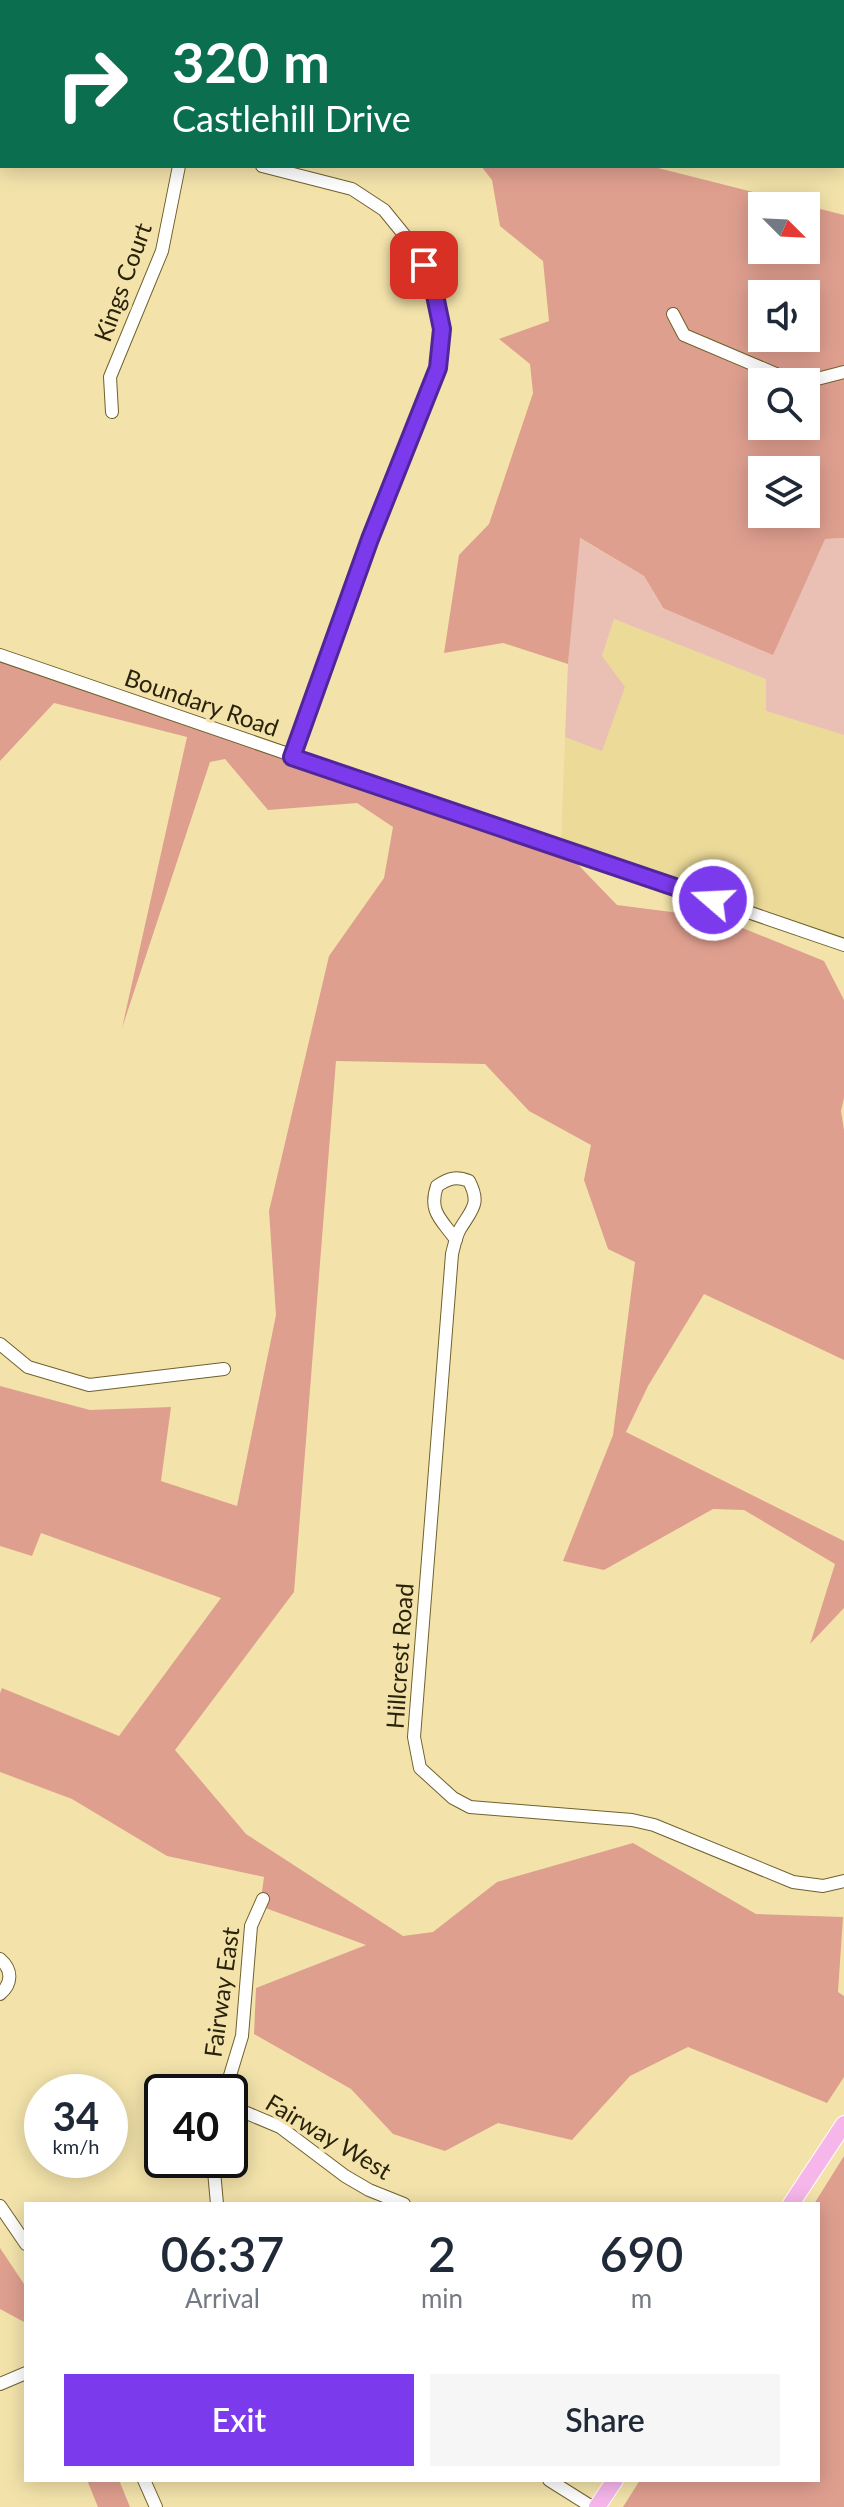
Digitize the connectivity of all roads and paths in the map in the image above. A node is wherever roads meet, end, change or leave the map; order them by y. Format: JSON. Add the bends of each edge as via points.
{"nodes":[{"id":1,"x":179,"y":168,"type":"edge"},
{"id":2,"x":270,"y":168,"type":"edge"},
{"id":3,"x":673,"y":314,"type":"dead end"},
{"id":4,"x":844,"y":372,"type":"edge"},
{"id":5,"x":112,"y":412,"type":"dead end"},
{"id":6,"x":0,"y":655,"type":"edge"},
{"id":7,"x":292,"y":757,"type":"junction"},
{"id":8,"x":844,"y":945,"type":"edge"},
{"id":9,"x":456,"y":1240,"type":"junction"},
{"id":10,"x":0,"y":1344,"type":"edge"},
{"id":11,"x":224,"y":1369,"type":"dead end"},
{"id":12,"x":844,"y":1881,"type":"edge"},
{"id":13,"x":263,"y":1899,"type":"dead end"},
{"id":14,"x":0,"y":1959,"type":"edge"},
{"id":15,"x":0,"y":1994,"type":"edge"},
{"id":16,"x":230,"y":2074,"type":"edge"},
{"id":17,"x":248,"y":2114,"type":"edge"},
{"id":18,"x":844,"y":2124,"type":"edge"},
{"id":19,"x":215,"y":2178,"type":"edge"},
{"id":20,"x":217,"y":2202,"type":"edge"},
{"id":21,"x":399,"y":2202,"type":"edge"},
{"id":22,"x":792,"y":2202,"type":"edge"},
{"id":23,"x":0,"y":2206,"type":"edge"},
{"id":24,"x":24,"y":2241,"type":"edge"},
{"id":25,"x":24,"y":2374,"type":"edge"},
{"id":26,"x":0,"y":2384,"type":"edge"},
{"id":27,"x":145,"y":2482,"type":"edge"},
{"id":28,"x":552,"y":2482,"type":"edge"},
{"id":29,"x":614,"y":2482,"type":"edge"},
{"id":30,"x":156,"y":2507,"type":"edge"},
{"id":31,"x":595,"y":2507,"type":"edge"}],
"edges":[{"from":1,"to":5,"type":"street","name":"Kings Court","via":[[162,251],[110,377]]},
{"from":2,"to":7,"type":"street","via":[[352,189],[384,210],[415,248],[432,281],[442,329],[438,368]]},
{"from":3,"to":4,"type":"street","via":[[684,335],[783,377],[817,379]]},
{"from":6,"to":7,"type":"street","name":"Boundary Road"},
{"from":7,"to":8,"type":"street","name":"Boundary Road"},
{"from":9,"to":9,"type":"street","name":"Hillcrest Road","via":[[438,1218],[433,1198],[437,1186],[460,1177],[469,1181],[476,1203]]},
{"from":9,"to":12,"type":"street","name":"Hillcrest Road","via":[[414,1737],[420,1768],[470,1807],[632,1820],[793,1882],[823,1886]]},
{"from":10,"to":11,"type":"street","via":[[28,1367],[89,1385]]},
{"from":13,"to":16,"type":"street","name":"Fairway East","via":[[251,1926],[242,2036]]},
{"from":14,"to":15,"type":"street","via":[[10,1981]]},
{"from":17,"to":21,"type":"street","name":"Fairway West","via":[[280,2127],[345,2176]]},
{"from":18,"to":22,"type":"main road"},
{"from":19,"to":20,"type":"street"},
{"from":23,"to":24,"type":"street"},
{"from":25,"to":26,"type":"street"},
{"from":27,"to":30,"type":"street"},
{"from":28,"to":31,"type":"street"},
{"from":29,"to":31,"type":"main road"}]}
